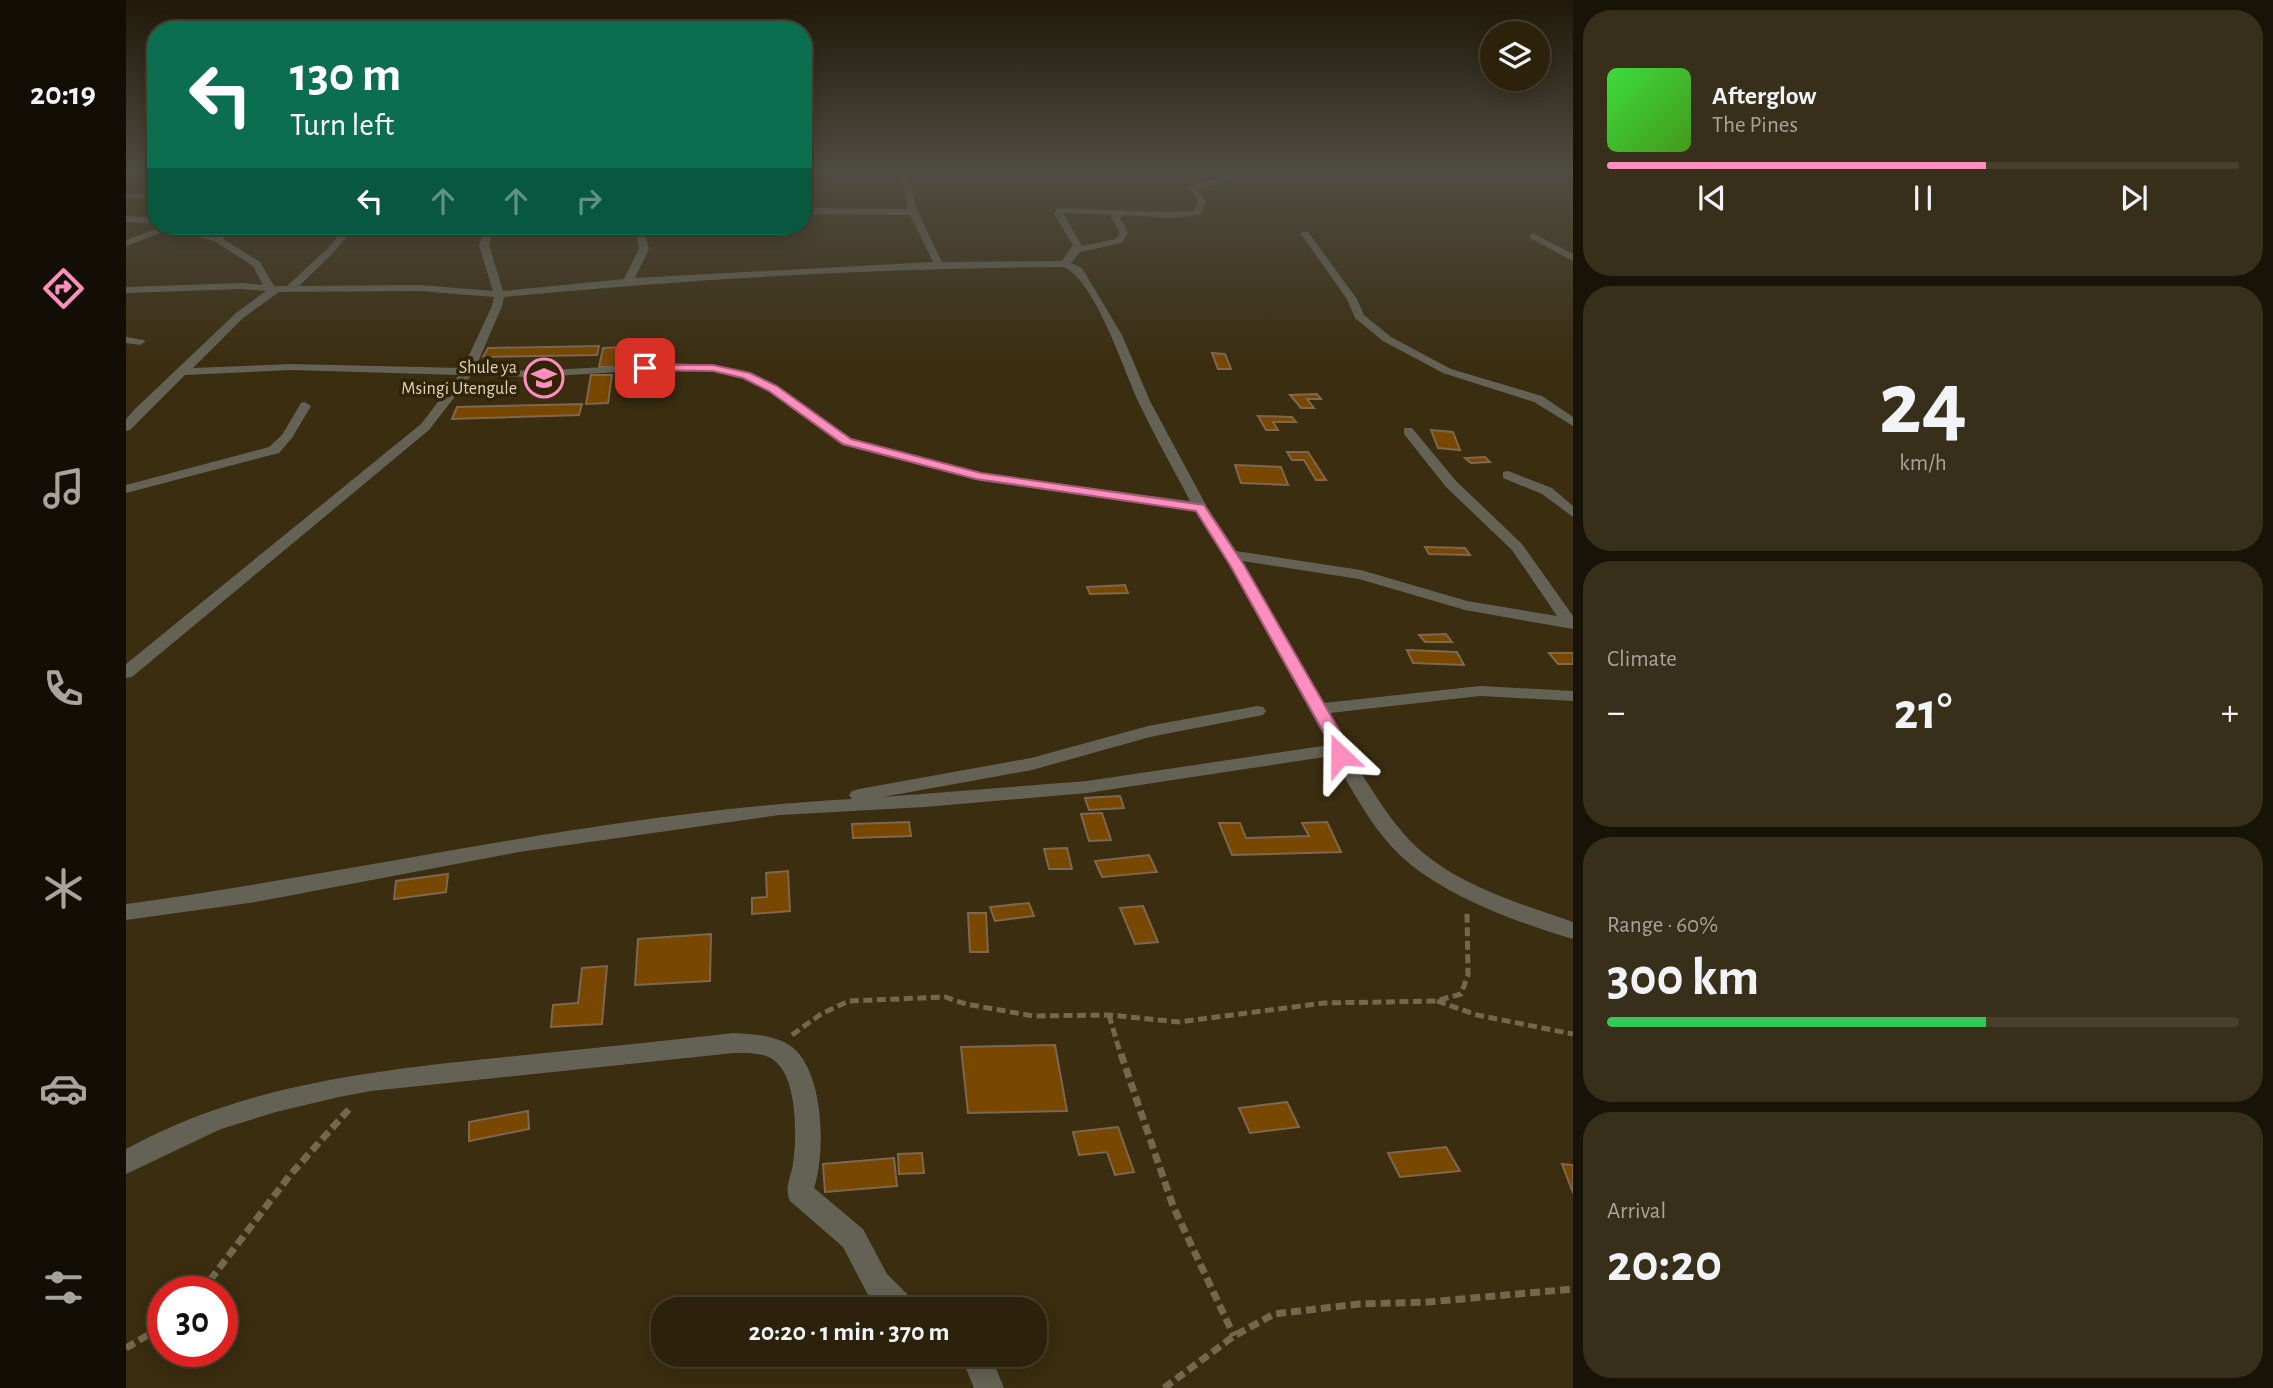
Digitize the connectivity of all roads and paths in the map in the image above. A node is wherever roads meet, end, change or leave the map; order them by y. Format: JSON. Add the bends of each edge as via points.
{"nodes":[{"id":1,"x":145,"y":236,"type":"edge"},
{"id":2,"x":206,"y":236,"type":"edge"},
{"id":3,"x":221,"y":236,"type":"edge"},
{"id":4,"x":343,"y":236,"type":"edge"},
{"id":5,"x":487,"y":236,"type":"edge"},
{"id":6,"x":643,"y":236,"type":"edge"},
{"id":7,"x":924,"y":236,"type":"edge"},
{"id":8,"x":1072,"y":236,"type":"edge"},
{"id":9,"x":1122,"y":236,"type":"edge"},
{"id":10,"x":1306,"y":236,"type":"edge"},
{"id":11,"x":1533,"y":236,"type":"dead end"},
{"id":12,"x":217,"y":239,"type":"junction"},
{"id":13,"x":126,"y":243,"type":"edge"},
{"id":14,"x":1077,"y":250,"type":"junction"},
{"id":15,"x":1573,"y":258,"type":"edge"},
{"id":16,"x":1065,"y":264,"type":"junction"},
{"id":17,"x":940,"y":265,"type":"junction"},
{"id":18,"x":628,"y":281,"type":"junction"},
{"id":19,"x":279,"y":288,"type":"junction"},
{"id":20,"x":126,"y":290,"type":"edge"},
{"id":21,"x":499,"y":294,"type":"junction"},
{"id":22,"x":126,"y":340,"type":"edge"},
{"id":23,"x":139,"y":342,"type":"dead end"},
{"id":24,"x":182,"y":372,"type":"junction"},
{"id":25,"x":467,"y":373,"type":"junction"},
{"id":26,"x":146,"y":402,"type":"junction"},
{"id":27,"x":126,"y":403,"type":"edge"},
{"id":28,"x":305,"y":406,"type":"dead end"},
{"id":29,"x":1573,"y":422,"type":"edge"},
{"id":30,"x":126,"y":427,"type":"edge"},
{"id":31,"x":1408,"y":431,"type":"dead end"},
{"id":32,"x":1508,"y":475,"type":"dead end"},
{"id":33,"x":126,"y":489,"type":"edge"},
{"id":34,"x":1200,"y":507,"type":"junction"},
{"id":35,"x":1573,"y":513,"type":"edge"},
{"id":36,"x":1230,"y":555,"type":"junction"},
{"id":37,"x":1571,"y":624,"type":"edge"},
{"id":38,"x":126,"y":673,"type":"edge"},
{"id":39,"x":1573,"y":696,"type":"edge"},
{"id":40,"x":1318,"y":709,"type":"junction"},
{"id":41,"x":1257,"y":711,"type":"dead end"},
{"id":42,"x":1341,"y":749,"type":"junction"},
{"id":43,"x":781,"y":809,"type":"junction"},
{"id":44,"x":1464,"y":885,"type":"junction"},
{"id":45,"x":126,"y":912,"type":"edge"},
{"id":46,"x":1573,"y":931,"type":"edge"},
{"id":47,"x":1436,"y":1001,"type":"junction"},
{"id":48,"x":1109,"y":1015,"type":"junction"},
{"id":49,"x":1573,"y":1034,"type":"edge"},
{"id":50,"x":775,"y":1048,"type":"junction"},
{"id":51,"x":371,"y":1081,"type":"junction"},
{"id":52,"x":126,"y":1162,"type":"edge"},
{"id":53,"x":213,"y":1276,"type":"edge"},
{"id":54,"x":1573,"y":1289,"type":"edge"},
{"id":55,"x":887,"y":1297,"type":"edge"},
{"id":56,"x":147,"y":1336,"type":"edge"},
{"id":57,"x":1234,"y":1336,"type":"junction"},
{"id":58,"x":126,"y":1348,"type":"edge"},
{"id":59,"x":980,"y":1367,"type":"edge"},
{"id":60,"x":989,"y":1388,"type":"edge"},
{"id":61,"x":1164,"y":1388,"type":"edge"}],
"edges":[{"from":1,"to":13,"type":"street"},
{"from":2,"to":12,"type":"street"},
{"from":3,"to":12,"type":"street"},
{"from":4,"to":19,"type":"street","via":[[331,250]]},
{"from":5,"to":21,"type":"street","via":[[484,245]]},
{"from":6,"to":18,"type":"street","via":[[645,252]]},
{"from":7,"to":17,"type":"street"},
{"from":8,"to":14,"type":"street"},
{"from":9,"to":14,"type":"street","via":[[1119,241]]},
{"from":10,"to":29,"type":"street","via":[[1359,316],[1387,339],[1447,371],[1538,399]]},
{"from":11,"to":15,"type":"street"},
{"from":12,"to":19,"type":"street","via":[[257,264]]},
{"from":14,"to":16,"type":"street"},
{"from":16,"to":17,"type":"street"},
{"from":16,"to":34,"type":"street","via":[[1079,270],[1117,335],[1144,401]]},
{"from":17,"to":18,"type":"street"},
{"from":18,"to":21,"type":"street"},
{"from":19,"to":20,"type":"street"},
{"from":19,"to":21,"type":"street","via":[[436,288]]},
{"from":19,"to":24,"type":"street","via":[[236,319]]},
{"from":21,"to":25,"type":"street"},
{"from":22,"to":23,"type":"street"},
{"from":24,"to":25,"type":"street","via":[[291,367]]},
{"from":24,"to":26,"type":"street"},
{"from":25,"to":34,"type":"street","via":[[713,368],[746,375],[773,389],[847,442],[981,477]]},
{"from":25,"to":38,"type":"street","via":[[425,427]]},
{"from":26,"to":27,"type":"street"},
{"from":26,"to":30,"type":"street"},
{"from":28,"to":33,"type":"street","via":[[274,450]]},
{"from":31,"to":37,"type":"street","via":[[1451,484],[1517,547]]},
{"from":32,"to":35,"type":"street","via":[[1547,491]]},
{"from":34,"to":36,"type":"street"},
{"from":36,"to":37,"type":"street","via":[[1361,575],[1465,605]]},
{"from":36,"to":40,"type":"street"},
{"from":39,"to":40,"type":"street","via":[[1480,691]]},
{"from":40,"to":42,"type":"street"},
{"from":41,"to":43,"type":"street","via":[[1148,732],[1032,764]]},
{"from":42,"to":43,"type":"street","via":[[1087,787]]},
{"from":42,"to":44,"type":"street","via":[[1340,755],[1398,842],[1432,870]]},
{"from":43,"to":45,"type":"street","via":[[519,845],[256,894]]},
{"from":44,"to":46,"type":"street"},
{"from":44,"to":47,"type":"path","via":[[1468,975],[1461,994]]},
{"from":47,"to":48,"type":"path","via":[[1324,1003],[1179,1022]]},
{"from":47,"to":49,"type":"path","via":[[1477,1015]]},
{"from":48,"to":50,"type":"path","via":[[1033,1016],[945,997],[849,1001],[821,1014]]},
{"from":48,"to":57,"type":"path","via":[[1173,1206]]},
{"from":50,"to":51,"type":"street","via":[[734,1044]]},
{"from":50,"to":55,"type":"street","via":[[796,1069],[809,1117],[805,1181],[799,1192],[854,1239]]},
{"from":51,"to":52,"type":"street","via":[[313,1092],[192,1128]]},
{"from":51,"to":53,"type":"path","via":[[290,1175]]},
{"from":54,"to":57,"type":"path","via":[[1304,1309],[1274,1314]]},
{"from":56,"to":58,"type":"path"},
{"from":57,"to":61,"type":"path"},
{"from":59,"to":60,"type":"street"}]}
